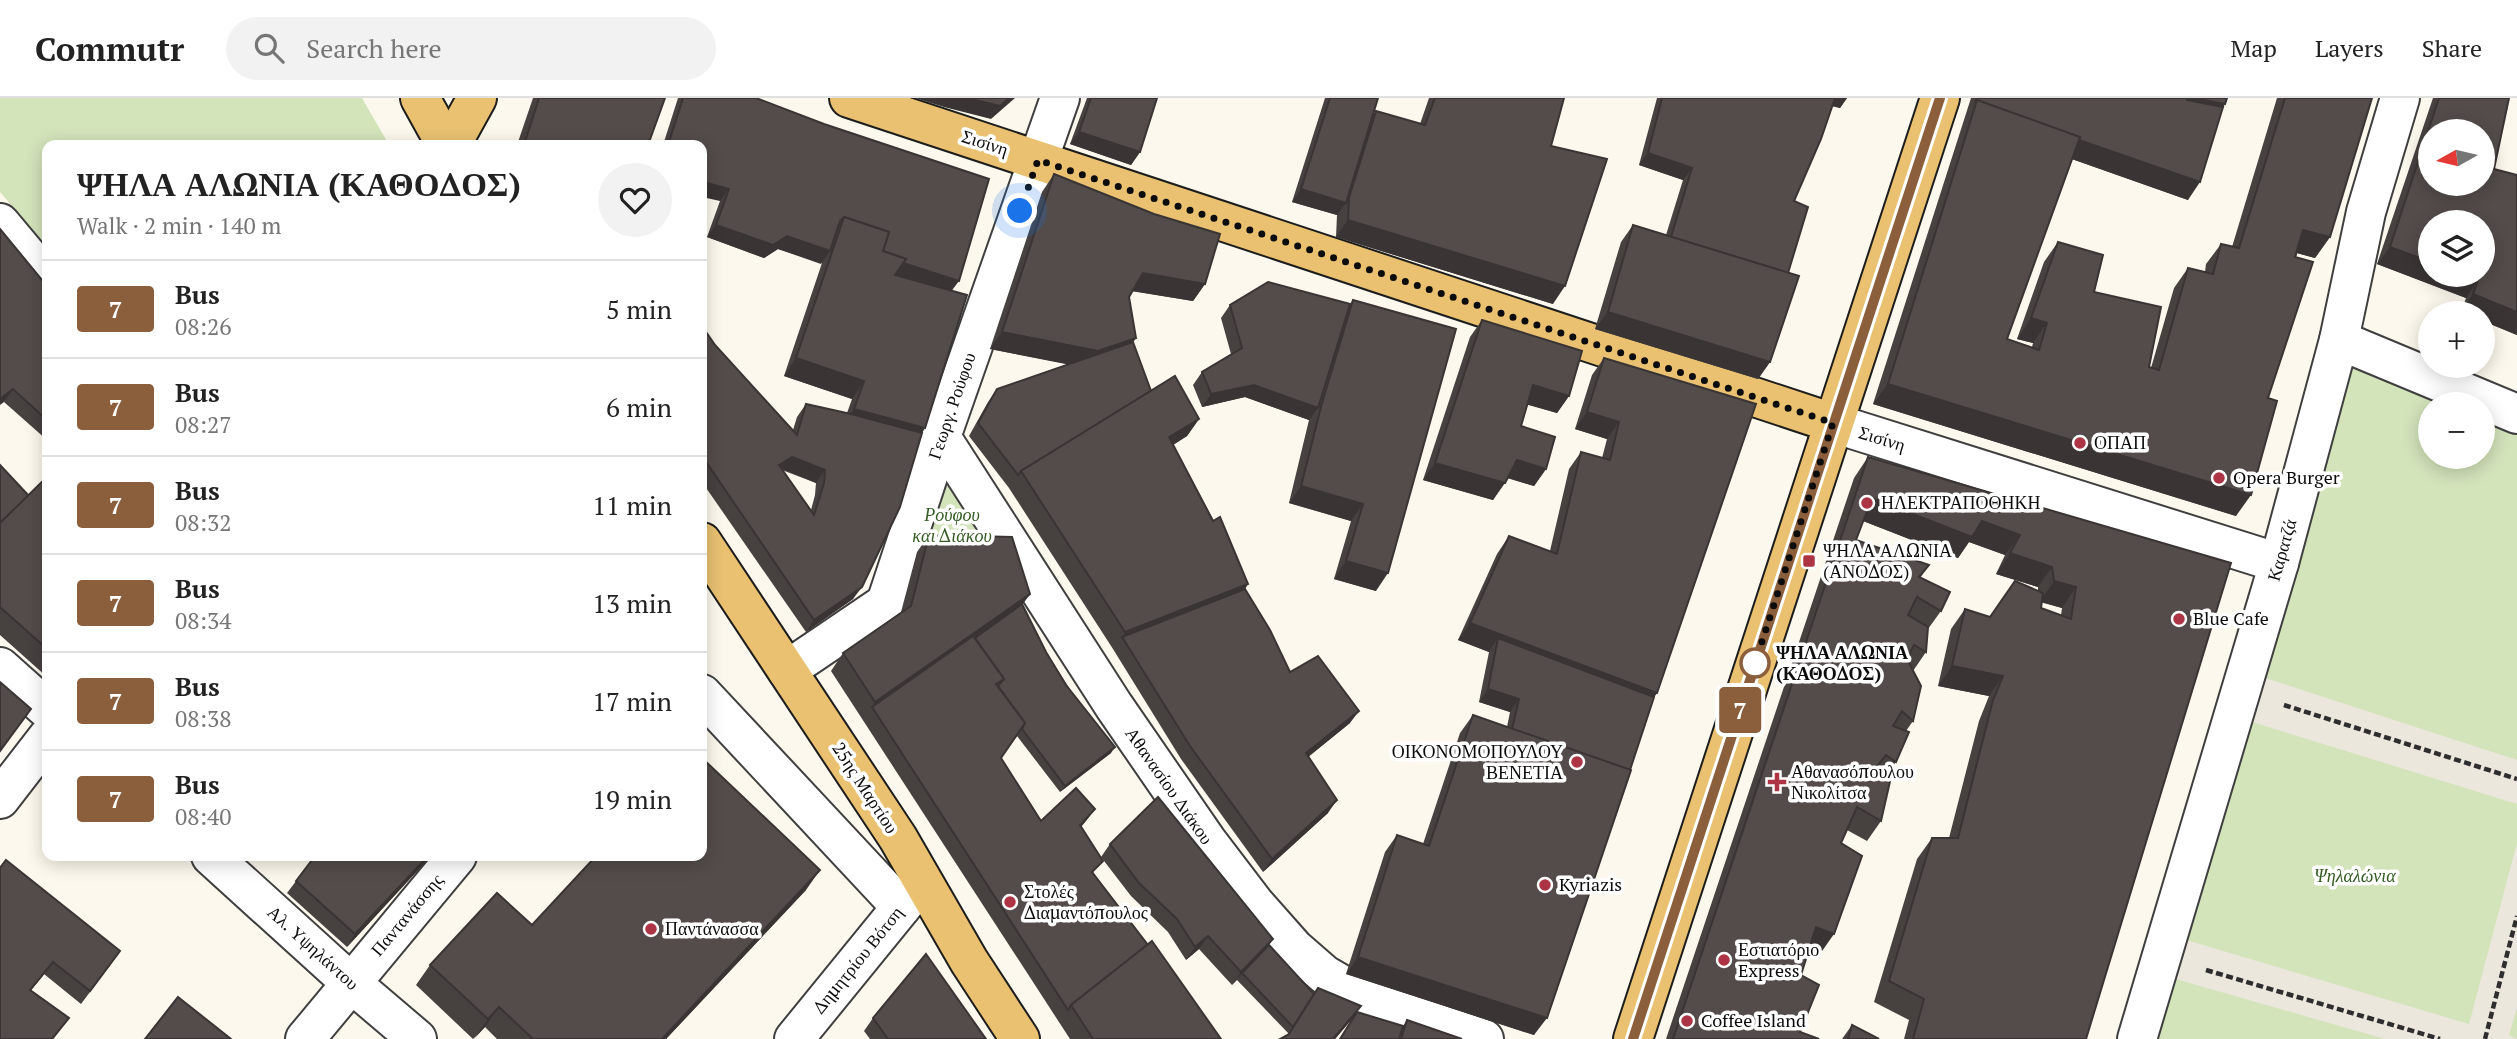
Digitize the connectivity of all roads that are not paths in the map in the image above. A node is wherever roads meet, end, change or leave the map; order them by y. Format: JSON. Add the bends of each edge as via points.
{"nodes":[{"id":1,"x":421,"y":98,"type":"edge"},
{"id":2,"x":477,"y":98,"type":"edge"},
{"id":3,"x":849,"y":98,"type":"edge"},
{"id":4,"x":1060,"y":98,"type":"edge"},
{"id":5,"x":1940,"y":98,"type":"edge"},
{"id":6,"x":2400,"y":98,"type":"edge"},
{"id":7,"x":446,"y":140,"type":"edge"},
{"id":8,"x":452,"y":140,"type":"edge"},
{"id":9,"x":1038,"y":160,"type":"junction"},
{"id":10,"x":0,"y":223,"type":"edge"},
{"id":11,"x":42,"y":273,"type":"edge"},
{"id":12,"x":2339,"y":340,"type":"junction"},
{"id":13,"x":2517,"y":414,"type":"edge"},
{"id":14,"x":1833,"y":423,"type":"junction"},
{"id":15,"x":941,"y":437,"type":"junction"},
{"id":16,"x":707,"y":549,"type":"edge"},
{"id":17,"x":2279,"y":563,"type":"junction"},
{"id":18,"x":0,"y":667,"type":"edge"},
{"id":19,"x":788,"y":670,"type":"junction"},
{"id":20,"x":707,"y":699,"type":"edge"},
{"id":21,"x":42,"y":705,"type":"edge"},
{"id":22,"x":42,"y":744,"type":"edge"},
{"id":23,"x":0,"y":799,"type":"edge"},
{"id":24,"x":217,"y":861,"type":"edge"},
{"id":25,"x":453,"y":861,"type":"edge"},
{"id":26,"x":912,"y":894,"type":"junction"},
{"id":27,"x":350,"y":982,"type":"junction"},
{"id":28,"x":305,"y":1039,"type":"edge"},
{"id":29,"x":417,"y":1039,"type":"edge"},
{"id":30,"x":794,"y":1039,"type":"edge"},
{"id":31,"x":1020,"y":1039,"type":"edge"},
{"id":32,"x":1483,"y":1039,"type":"edge"},
{"id":33,"x":1633,"y":1039,"type":"edge"},
{"id":34,"x":2137,"y":1039,"type":"edge"}],
"edges":[{"from":1,"to":7,"type":"main road"},
{"from":2,"to":8,"type":"main road"},
{"from":3,"to":9,"type":"main road","name":"Σισίνη"},
{"from":4,"to":9,"type":"street","name":"Γεωργ. Ρούφου"},
{"from":5,"to":14,"type":"main road"},
{"from":6,"to":12,"type":"street","name":"Καρατζά","via":[[2366,212]]},
{"from":9,"to":14,"type":"main road","name":"Σισίνη"},
{"from":9,"to":15,"type":"street","name":"Γεωργ. Ρούφου"},
{"from":10,"to":11,"type":"street"},
{"from":12,"to":13,"type":"street"},
{"from":12,"to":17,"type":"street","name":"Καρατζά"},
{"from":14,"to":17,"type":"street","name":"Σισίνη"},
{"from":14,"to":33,"type":"main road"},
{"from":15,"to":19,"type":"street","name":"Γεωργ. Ρούφου","via":[[886,603]]},
{"from":15,"to":32,"type":"street","name":"Αθανασίου Διάκου","via":[[1207,841],[1294,948],[1325,975],[1368,1000]]},
{"from":16,"to":19,"type":"main road","name":"25ης Μαρτίου"},
{"from":17,"to":34,"type":"street","name":"Καρατζά"},
{"from":18,"to":21,"type":"street"},
{"from":19,"to":26,"type":"main road","name":"25ης Μαρτίου","via":[[898,838]]},
{"from":20,"to":26,"type":"street"},
{"from":22,"to":23,"type":"street"},
{"from":24,"to":27,"type":"street","name":"Αλ. Υψηλάντου"},
{"from":25,"to":27,"type":"street","name":"Παντανάσσης"},
{"from":26,"to":30,"type":"street","name":"Δημητρίου Βότση"},
{"from":26,"to":31,"type":"main road","name":"25ης Μαρτίου","via":[[969,961]]},
{"from":27,"to":28,"type":"street","name":"Παντανάσσης"},
{"from":27,"to":29,"type":"street","name":"Αλ. Υψηλάντου"}]}
